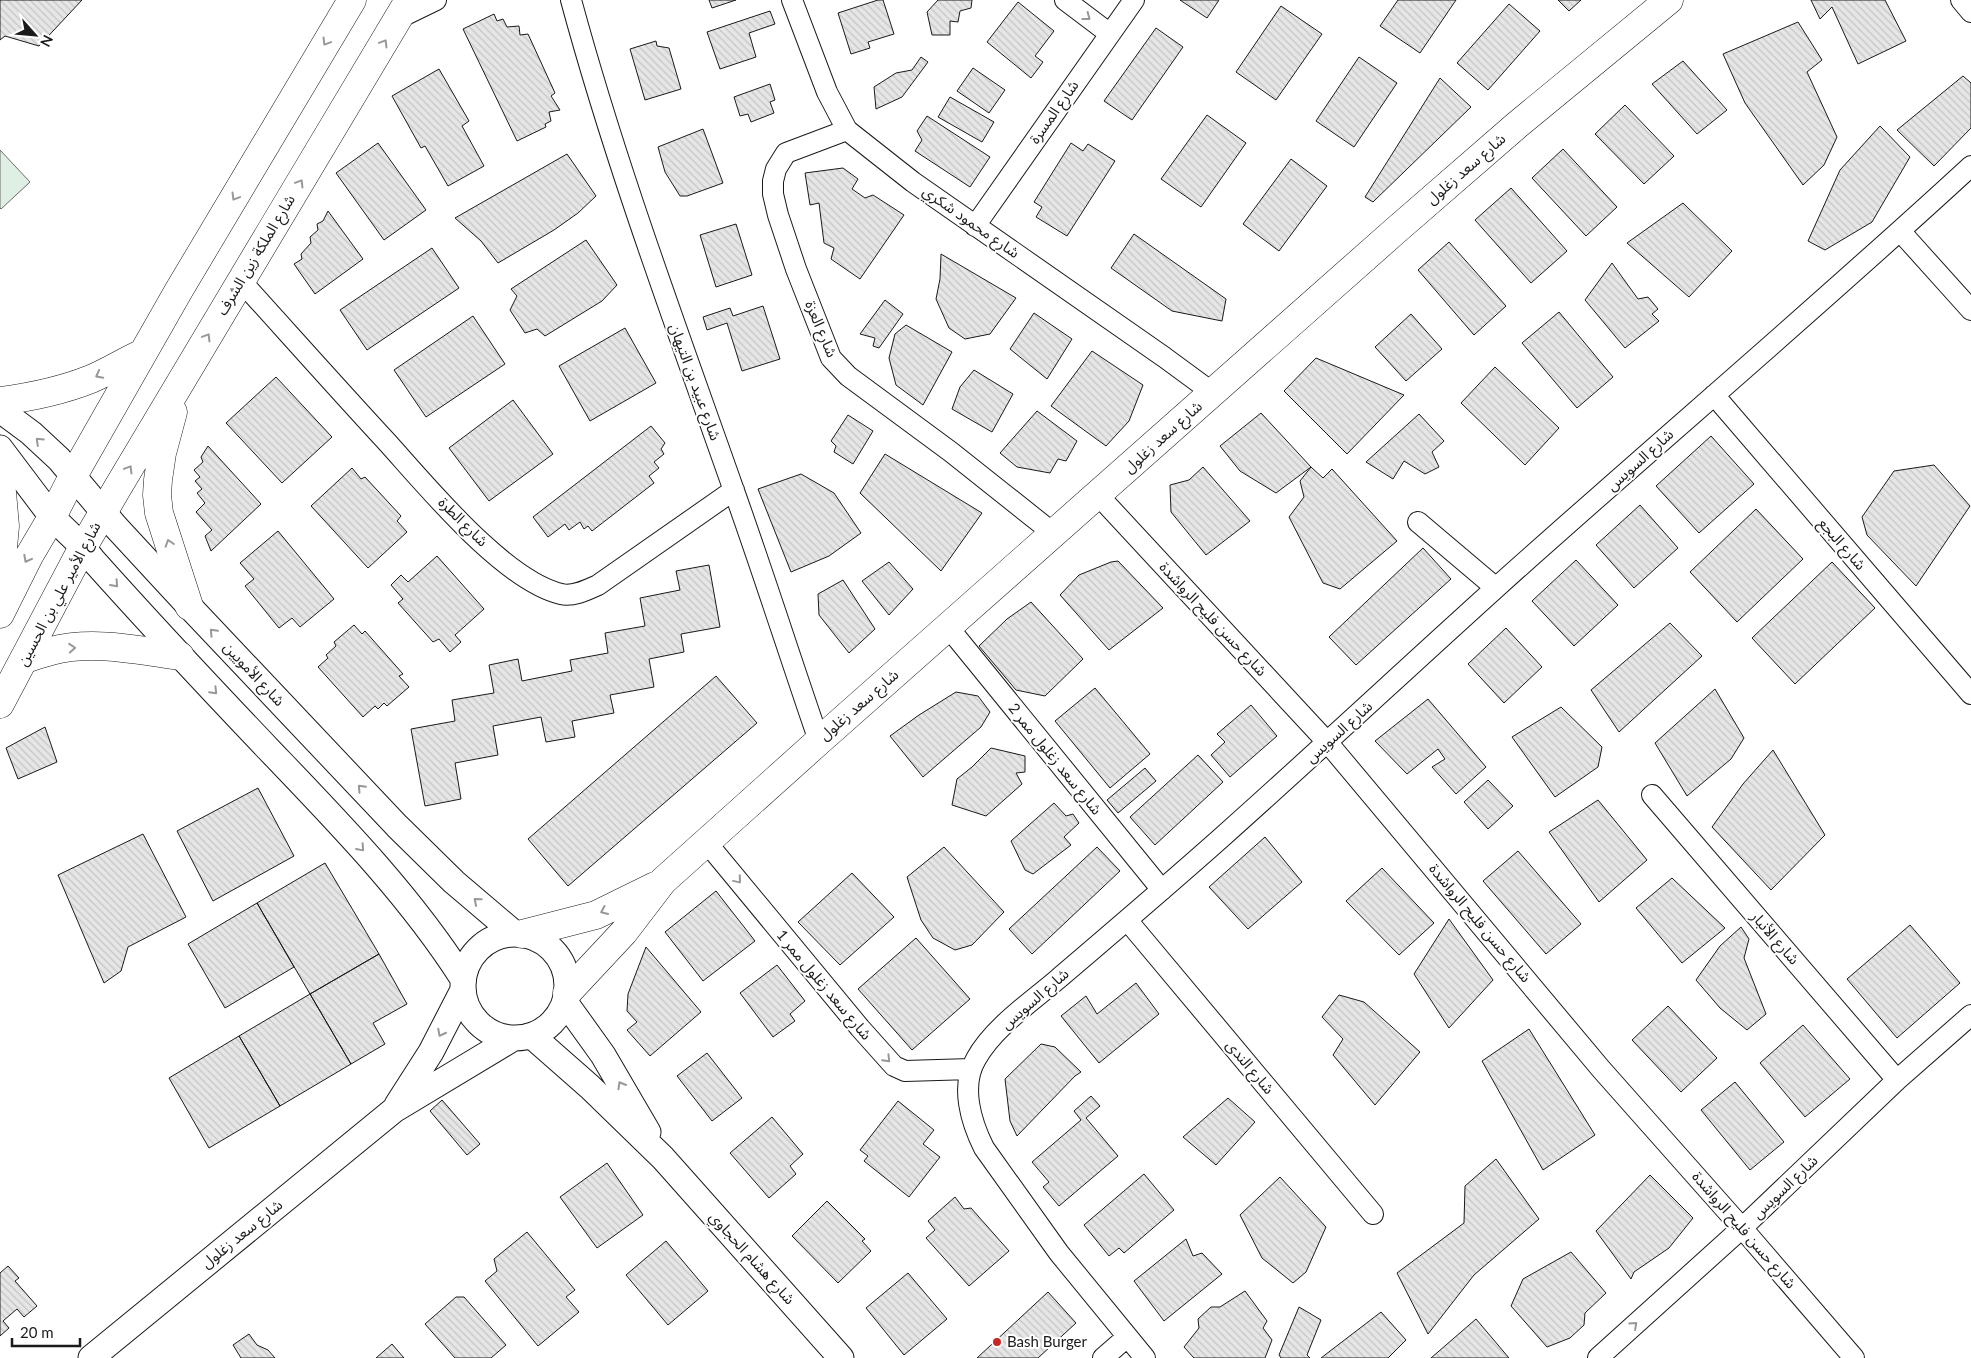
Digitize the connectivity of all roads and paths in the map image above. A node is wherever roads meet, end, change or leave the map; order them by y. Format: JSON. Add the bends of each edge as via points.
{"nodes":[{"id":1,"x":352,"y":0,"type":"edge"},
{"id":2,"x":436,"y":0,"type":"edge"},
{"id":3,"x":557,"y":0,"type":"edge"},
{"id":4,"x":571,"y":0,"type":"edge"},
{"id":5,"x":792,"y":0,"type":"edge"},
{"id":6,"x":1065,"y":0,"type":"edge"},
{"id":7,"x":1134,"y":0,"type":"edge"},
{"id":8,"x":1669,"y":0,"type":"edge"},
{"id":9,"x":1960,"y":0,"type":"edge"},
{"id":10,"x":404,"y":9,"type":"edge"},
{"id":11,"x":1971,"y":12,"type":"edge"},
{"id":12,"x":577,"y":21,"type":"junction"},
{"id":13,"x":1110,"y":34,"type":"junction"},
{"id":14,"x":847,"y":130,"type":"junction"},
{"id":15,"x":1971,"y":166,"type":"edge"},
{"id":16,"x":975,"y":226,"type":"junction"},
{"id":17,"x":1900,"y":231,"type":"junction"},
{"id":18,"x":241,"y":280,"type":"junction"},
{"id":19,"x":1971,"y":310,"type":"edge"},
{"id":20,"x":143,"y":353,"type":"junction"},
{"id":21,"x":182,"y":378,"type":"junction"},
{"id":22,"x":1213,"y":393,"type":"junction"},
{"id":23,"x":1714,"y":395,"type":"junction"},
{"id":24,"x":0,"y":401,"type":"edge"},
{"id":25,"x":0,"y":410,"type":"edge"},
{"id":26,"x":0,"y":448,"type":"edge"},
{"id":27,"x":0,"y":470,"type":"edge"},
{"id":28,"x":73,"y":476,"type":"junction"},
{"id":29,"x":734,"y":490,"type":"junction"},
{"id":30,"x":1098,"y":495,"type":"junction"},
{"id":31,"x":104,"y":511,"type":"junction"},
{"id":32,"x":52,"y":517,"type":"junction"},
{"id":33,"x":1418,"y":522,"type":"dead end"},
{"id":34,"x":1053,"y":533,"type":"junction"},
{"id":35,"x":83,"y":547,"type":"junction"},
{"id":36,"x":0,"y":582,"type":"edge"},
{"id":37,"x":1496,"y":588,"type":"junction"},
{"id":38,"x":189,"y":606,"type":"junction"},
{"id":39,"x":0,"y":614,"type":"edge"},
{"id":40,"x":948,"y":627,"type":"junction"},
{"id":41,"x":180,"y":656,"type":"junction"},
{"id":42,"x":25,"y":659,"type":"junction"},
{"id":43,"x":1971,"y":694,"type":"edge"},
{"id":44,"x":0,"y":704,"type":"edge"},
{"id":45,"x":818,"y":741,"type":"junction"},
{"id":46,"x":1328,"y":743,"type":"junction"},
{"id":47,"x":1652,"y":795,"type":"dead end"},
{"id":48,"x":706,"y":843,"type":"junction"},
{"id":49,"x":663,"y":882,"type":"junction"},
{"id":50,"x":1162,"y":890,"type":"junction"},
{"id":51,"x":1127,"y":920,"type":"junction"},
{"id":52,"x":518,"y":934,"type":"junction"},
{"id":53,"x":463,"y":984,"type":"junction"},
{"id":54,"x":566,"y":997,"type":"junction"},
{"id":55,"x":1971,"y":1015,"type":"edge"},
{"id":56,"x":522,"y":1038,"type":"junction"},
{"id":57,"x":971,"y":1069,"type":"junction"},
{"id":58,"x":1897,"y":1080,"type":"junction"},
{"id":59,"x":394,"y":1110,"type":"junction"},
{"id":60,"x":663,"y":1158,"type":"junction"},
{"id":61,"x":1373,"y":1214,"type":"dead end"},
{"id":62,"x":1742,"y":1228,"type":"junction"},
{"id":63,"x":1127,"y":1336,"type":"junction"},
{"id":64,"x":91,"y":1358,"type":"edge"},
{"id":65,"x":841,"y":1358,"type":"edge"},
{"id":66,"x":1103,"y":1358,"type":"edge"},
{"id":67,"x":1145,"y":1358,"type":"edge"},
{"id":68,"x":1598,"y":1358,"type":"edge"},
{"id":69,"x":1854,"y":1358,"type":"edge"}],
"edges":[{"from":1,"to":20,"type":"main road","one_way":true},
{"from":2,"to":10,"type":"street"},
{"from":3,"to":12,"type":"street","name":"شارع عبيد بن التيهان"},
{"from":4,"to":12,"type":"street","name":"شارع عبيد بن التيهان"},
{"from":5,"to":14,"type":"street","name":"شارع محمود شكري","via":[[827,92]]},
{"from":6,"to":13,"type":"street","one_way":true},
{"from":7,"to":13,"type":"street","name":"شارع المسرة"},
{"from":8,"to":22,"type":"main road","name":"شارع سعد زغلول","via":[[1517,124]]},
{"from":9,"to":11,"type":"street"},
{"from":18,"to":10,"type":"main road","name":"شارع الملكة زين الشرف","one_way":true},
{"from":12,"to":29,"type":"street","name":"شارع عبيد بن التيهان","via":[[649,256]]},
{"from":13,"to":16,"type":"street","name":"شارع المسرة"},
{"from":14,"to":16,"type":"street","name":"شارع محمود شكري"},
{"from":14,"to":34,"type":"street","name":"شارع العزة","via":[[786,153],[773,181],[778,215],[831,358],[848,376],[952,452]]},
{"from":15,"to":17,"type":"street","name":"شارع السويس"},
{"from":16,"to":22,"type":"street","name":"شارع محمود شكري"},
{"from":17,"to":19,"type":"street"},
{"from":17,"to":23,"type":"street","name":"شارع السويس"},
{"from":21,"to":18,"type":"main road","name":"شارع الملكة زين الشرف","one_way":true},
{"from":18,"to":29,"type":"street","name":"شارع الطرة","via":[[451,512],[504,562],[548,590],[564,595],[598,585]]},
{"from":20,"to":24,"type":"main road","one_way":true,"via":[[67,388],[45,395]]},
{"from":20,"to":28,"type":"main road"},
{"from":31,"to":21,"type":"main road","name":"شارع الملكة زين الشرف","one_way":true},
{"from":38,"to":21,"type":"main road","one_way":true,"via":[[159,512],[157,495],[162,453]]},
{"from":22,"to":30,"type":"main road","name":"شارع سعد زغلول"},
{"from":23,"to":37,"type":"street","name":"شارع السويس"},
{"from":23,"to":43,"type":"street","name":"شارع البجع"},
{"from":28,"to":25,"type":"street","name":"شارع الأمويين","one_way":true,"via":[[31,433]]},
{"from":26,"to":32,"type":"street"},
{"from":27,"to":36,"type":"main road","via":[[5,526]]},
{"from":28,"to":31,"type":"street","name":"شارع الأمويين"},
{"from":28,"to":32,"type":"main road"},
{"from":29,"to":45,"type":"street","name":"شارع عبيد بن التيهان"},
{"from":30,"to":34,"type":"main road","name":"شارع سعد زغلول"},
{"from":30,"to":46,"type":"street","name":"شارع حسن فليح الرواشدة"},
{"from":31,"to":35,"type":"main road","name":"شارع الأمير علي بن الحسين"},
{"from":31,"to":38,"type":"street","name":"شارع الأمويين"},
{"from":32,"to":35,"type":"street"},
{"from":32,"to":39,"type":"main road","one_way":true},
{"from":33,"to":37,"type":"street"},
{"from":34,"to":40,"type":"main road","name":"شارع سعد زغلول"},
{"from":35,"to":41,"type":"street","one_way":true},
{"from":35,"to":42,"type":"main road","name":"شارع الأمير علي بن الحسين"},
{"from":37,"to":46,"type":"street","name":"شارع السويس"},
{"from":52,"to":38,"type":"street","name":"شارع الأمويين","one_way":true,"via":[[454,882],[397,826]]},
{"from":40,"to":45,"type":"main road","name":"شارع سعد زغلول"},
{"from":40,"to":50,"type":"street","name":"شارع سعد زغلول ممر 2"},
{"from":42,"to":41,"type":"main road","one_way":true,"via":[[52,650],[99,646]]},
{"from":41,"to":53,"type":"street","one_way":true,"via":[[353,839],[424,923]]},
{"from":42,"to":44,"type":"main road","name":"شارع الأمير علي بن الحسين"},
{"from":45,"to":48,"type":"main road","name":"شارع سعد زغلول"},
{"from":46,"to":50,"type":"street","name":"شارع السويس"},
{"from":46,"to":62,"type":"street","name":"شارع حسن فليح الرواشدة","via":[[1601,1069]]},
{"from":47,"to":58,"type":"street","name":"شارع الأنبار"},
{"from":48,"to":49,"type":"main road","name":"شارع سعد زغلول"},
{"from":48,"to":57,"type":"street","name":"شارع سعد زغلول ممر 1","one_way":true,"via":[[894,1066],[905,1071]]},
{"from":49,"to":52,"type":"main road","name":"شارع سعد زغلول","one_way":true,"via":[[596,915]]},
{"from":49,"to":54,"type":"main road","name":"شارع سعد زغلول"},
{"from":50,"to":51,"type":"street","name":"شارع السويس"},
{"from":51,"to":57,"type":"street","name":"شارع السويس","via":[[1006,1023]]},
{"from":51,"to":61,"type":"street","name":"شارع الندى"},
{"from":52,"to":53,"type":"street","via":[[496,937],[480,947],[469,961]]},
{"from":52,"to":54,"type":"street","via":[[537,938],[561,961],[567,976]]},
{"from":53,"to":56,"type":"street","via":[[466,1005],[484,1029],[497,1036]]},
{"from":53,"to":59,"type":"street","name":"شارع سعد زغلول","one_way":true,"via":[[431,1052]]},
{"from":54,"to":56,"type":"street","via":[[558,1017],[546,1029]]},
{"from":60,"to":54,"type":"street","name":"شارع هشام الحجاوي","one_way":true},
{"from":55,"to":58,"type":"street","name":"شارع السويس"},
{"from":56,"to":59,"type":"street","name":"شارع سعد زغلول"},
{"from":56,"to":60,"type":"street","name":"شارع هشام الحجاوي","via":[[590,1087]]},
{"from":57,"to":63,"type":"street","name":"شارع السويس","via":[[968,1092],[971,1115],[984,1148],[1059,1253]]},
{"from":58,"to":62,"type":"street","name":"شارع السويس"},
{"from":59,"to":64,"type":"street","name":"شارع سعد زغلول"},
{"from":60,"to":65,"type":"street","name":"شارع هشام الحجاوي"},
{"from":68,"to":62,"type":"street","name":"شارع السويس","one_way":true},
{"from":62,"to":69,"type":"street","name":"شارع حسن فليح الرواشدة"},
{"from":63,"to":66,"type":"street"},
{"from":63,"to":67,"type":"street","name":"شارع السويس"}]}
